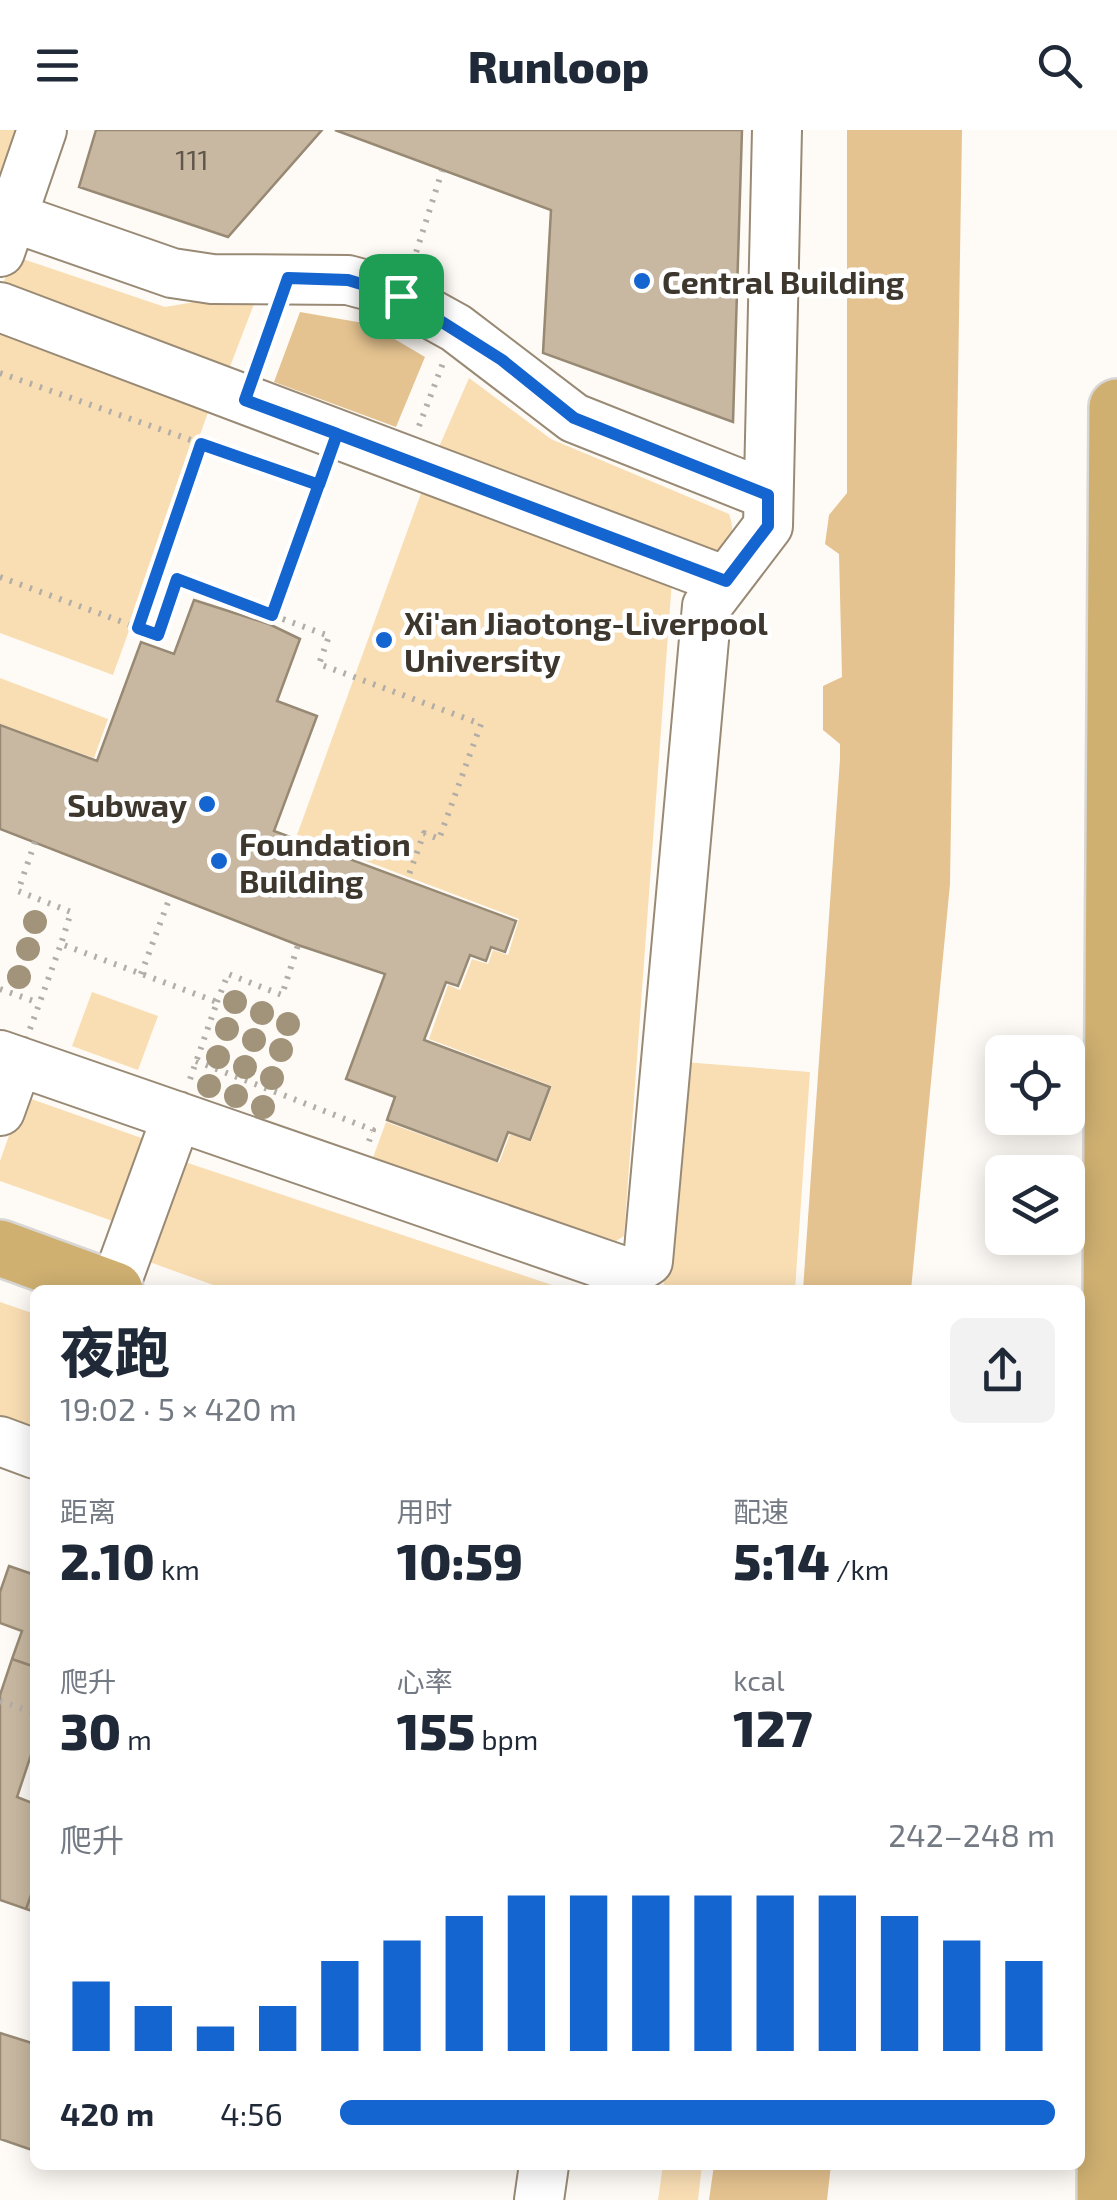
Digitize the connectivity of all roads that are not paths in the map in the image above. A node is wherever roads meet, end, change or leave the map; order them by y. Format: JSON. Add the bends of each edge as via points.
{"nodes":[{"id":1,"x":42,"y":130,"type":"edge"},
{"id":2,"x":776,"y":130,"type":"edge"},
{"id":3,"x":4,"y":227,"type":"edge"},
{"id":4,"x":0,"y":307,"type":"edge"},
{"id":5,"x":1117,"y":407,"type":"edge"},
{"id":6,"x":768,"y":495,"type":"junction"},
{"id":7,"x":726,"y":581,"type":"junction"},
{"id":8,"x":1116,"y":670,"type":"edge"},
{"id":9,"x":9,"y":1058,"type":"edge"},
{"id":10,"x":0,"y":1111,"type":"edge"},
{"id":11,"x":178,"y":1116,"type":"junction"},
{"id":12,"x":0,"y":1248,"type":"edge"},
{"id":13,"x":100,"y":1285,"type":"edge"},
{"id":14,"x":116,"y":1285,"type":"edge"},
{"id":15,"x":0,"y":1441,"type":"edge"},
{"id":16,"x":30,"y":1452,"type":"edge"},
{"id":17,"x":1102,"y":1641,"type":"edge"},
{"id":18,"x":543,"y":2170,"type":"edge"},
{"id":19,"x":539,"y":2200,"type":"edge"},
{"id":20,"x":1105,"y":2200,"type":"edge"}],
"edges":[{"from":1,"to":3,"type":"lane"},
{"from":2,"to":6,"type":"lane"},
{"from":3,"to":6,"type":"lane","via":[[172,273],[348,280],[389,291],[456,328],[574,418]]},
{"from":4,"to":7,"type":"lane"},
{"from":5,"to":8,"type":"main road"},
{"from":6,"to":7,"type":"lane","via":[[768,526]]},
{"from":7,"to":11,"type":"lane","via":[[707,606],[648,1262],[629,1273]]},
{"from":8,"to":17,"type":"main road"},
{"from":9,"to":10,"type":"lane"},
{"from":9,"to":11,"type":"lane"},
{"from":11,"to":14,"type":"lane"},
{"from":12,"to":13,"type":"main road"},
{"from":15,"to":16,"type":"lane"},
{"from":17,"to":20,"type":"main road"},
{"from":18,"to":19,"type":"lane"}]}
